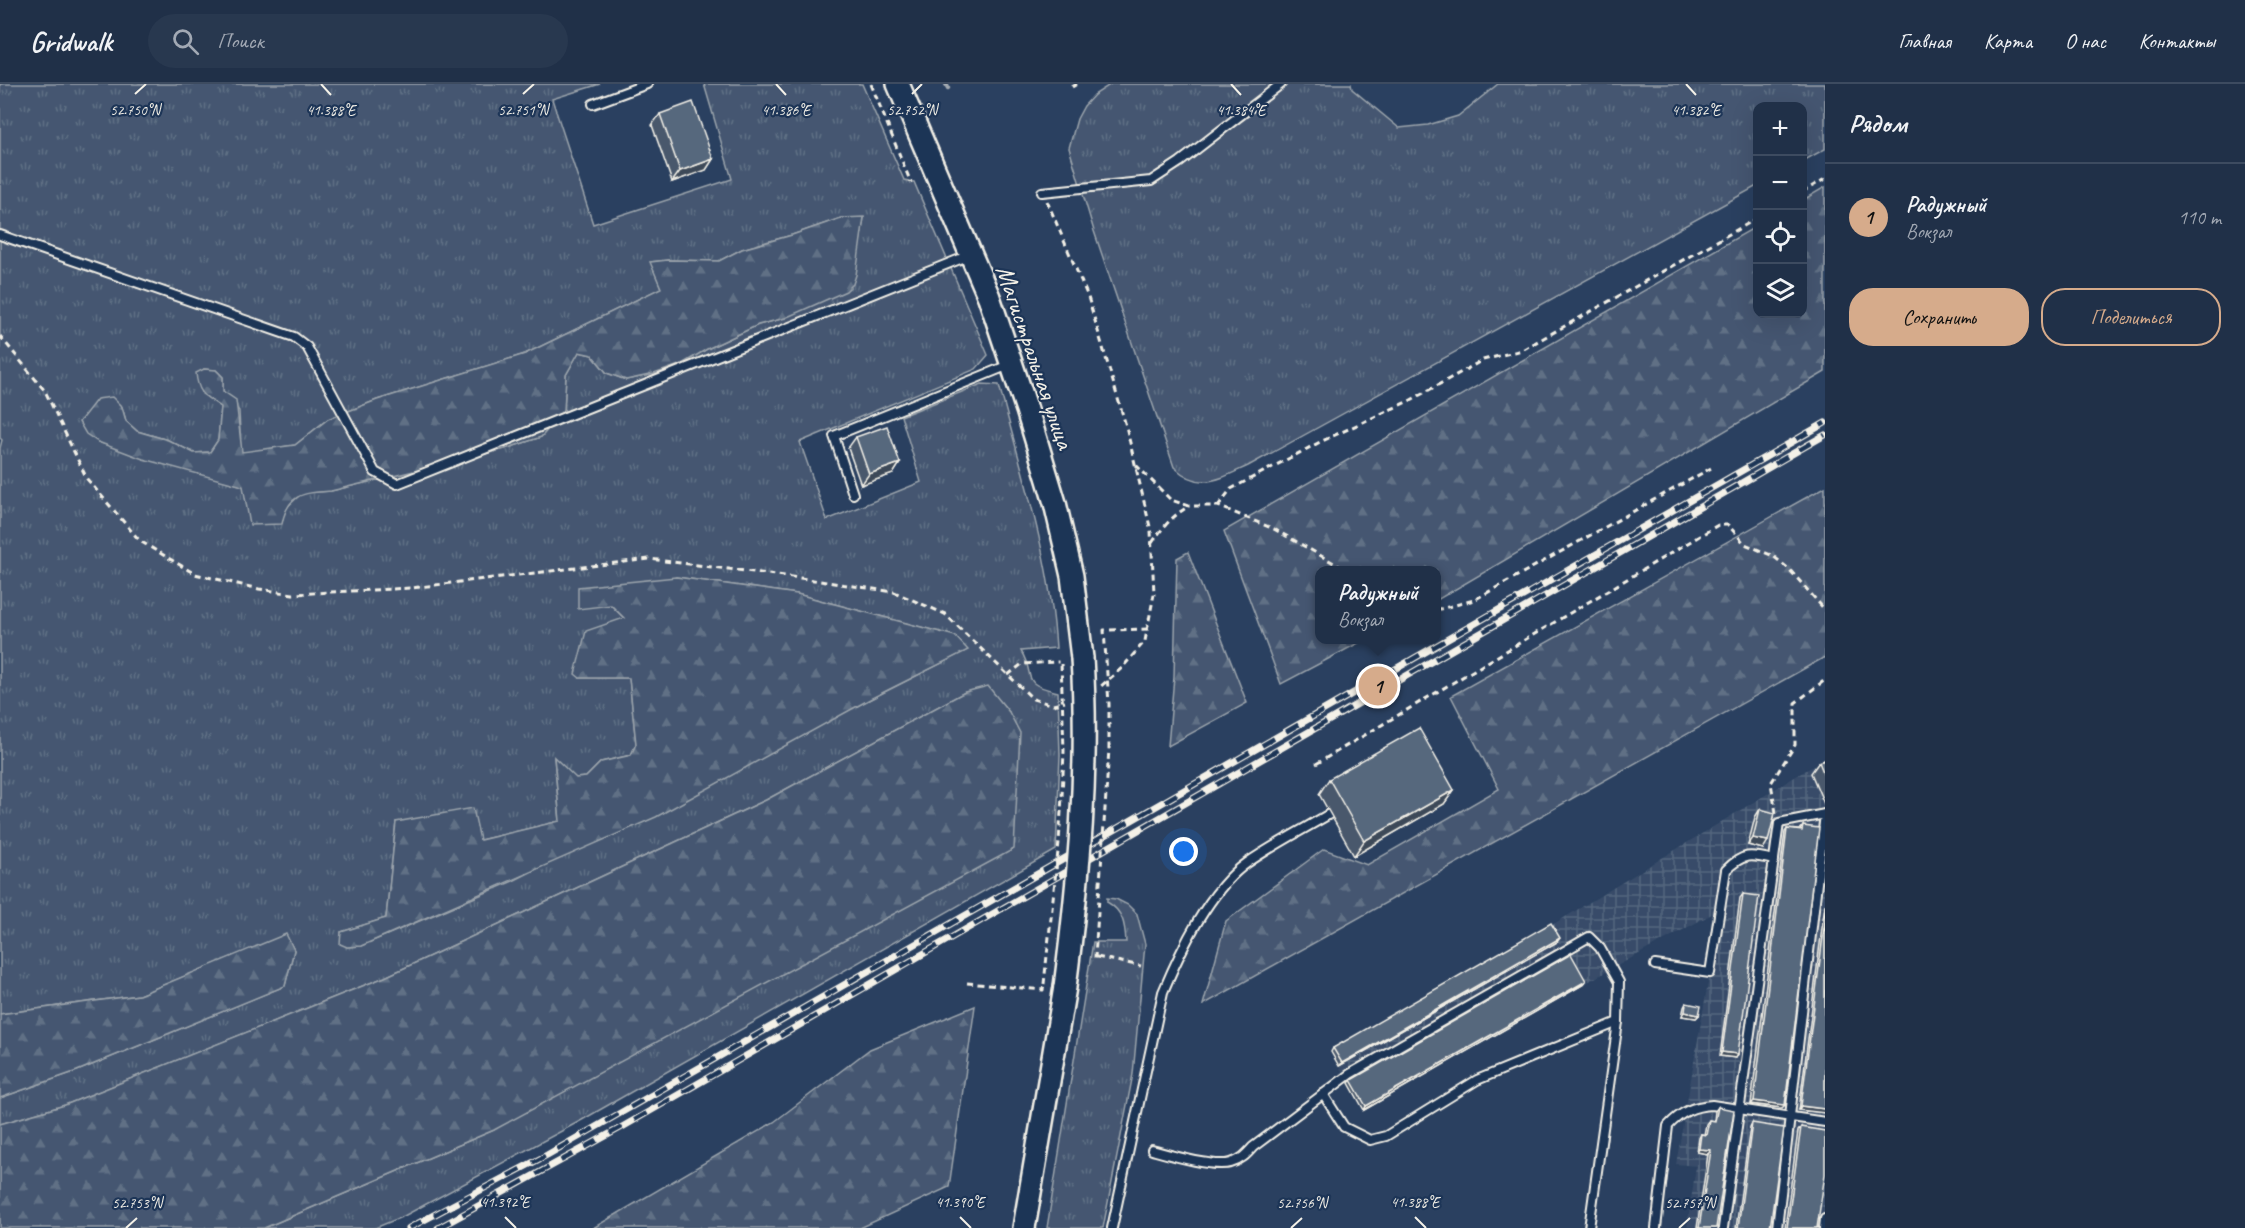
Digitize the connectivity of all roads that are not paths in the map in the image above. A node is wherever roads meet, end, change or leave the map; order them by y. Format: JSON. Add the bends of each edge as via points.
{"nodes":[{"id":1,"x":647,"y":84,"type":"edge"},
{"id":2,"x":898,"y":84,"type":"edge"},
{"id":3,"x":1281,"y":84,"type":"edge"},
{"id":4,"x":593,"y":104,"type":"dead end"},
{"id":5,"x":1042,"y":192,"type":"road end"},
{"id":6,"x":0,"y":235,"type":"edge"},
{"id":7,"x":971,"y":255,"type":"junction"},
{"id":8,"x":1011,"y":364,"type":"junction"},
{"id":9,"x":853,"y":494,"type":"dead end"},
{"id":10,"x":1348,"y":803,"type":"edge"},
{"id":11,"x":1825,"y":814,"type":"edge"},
{"id":12,"x":1774,"y":860,"type":"junction"},
{"id":13,"x":1655,"y":965,"type":"dead end"},
{"id":14,"x":1618,"y":1022,"type":"junction"},
{"id":15,"x":1323,"y":1094,"type":"junction"},
{"id":16,"x":1739,"y":1108,"type":"junction"},
{"id":17,"x":1790,"y":1116,"type":"junction"},
{"id":18,"x":1825,"y":1122,"type":"edge"},
{"id":19,"x":1152,"y":1150,"type":"dead end"},
{"id":20,"x":1825,"y":1219,"type":"edge"},
{"id":21,"x":1024,"y":1228,"type":"edge"},
{"id":22,"x":1112,"y":1228,"type":"edge"},
{"id":23,"x":1589,"y":1228,"type":"edge"},
{"id":24,"x":1656,"y":1228,"type":"edge"},
{"id":25,"x":1723,"y":1228,"type":"edge"},
{"id":26,"x":1777,"y":1228,"type":"edge"},
{"id":27,"x":1824,"y":1228,"type":"edge"}],
"edges":[{"from":1,"to":4,"type":"lane"},
{"from":2,"to":7,"type":"main road","name":"Магистральная улица"},
{"from":3,"to":5,"type":"lane","via":[[1151,181]]},
{"from":6,"to":7,"type":"lane","via":[[294,337],[307,347],[375,472],[397,484]]},
{"from":7,"to":8,"type":"main road","name":"Магистральная улица"},
{"from":8,"to":9,"type":"lane","via":[[834,436]]},
{"from":8,"to":21,"type":"main road","name":"Магистральная улица","bridge":true,"via":[[1057,513],[1072,576],[1085,707],[1080,852],[1065,987]]},
{"from":10,"to":22,"type":"lane","via":[[1246,864],[1199,919],[1163,992]]},
{"from":11,"to":12,"type":"lane","via":[[1779,823]]},
{"from":11,"to":17,"type":"lane"},
{"from":12,"to":13,"type":"lane","via":[[1753,855],[1742,857],[1726,870],[1710,973]]},
{"from":12,"to":16,"type":"lane"},
{"from":14,"to":15,"type":"lane","via":[[1477,1080],[1386,1136],[1370,1140],[1344,1128]]},
{"from":14,"to":15,"type":"lane","via":[[1619,982],[1600,948],[1589,937],[1350,1074]]},
{"from":14,"to":23,"type":"lane"},
{"from":15,"to":19,"type":"lane","via":[[1244,1158],[1228,1164]]},
{"from":16,"to":17,"type":"lane"},
{"from":16,"to":24,"type":"lane","via":[[1697,1106],[1678,1114],[1668,1126]]},
{"from":16,"to":25,"type":"lane"},
{"from":17,"to":18,"type":"lane"},
{"from":17,"to":26,"type":"lane"},
{"from":20,"to":27,"type":"lane"}]}
